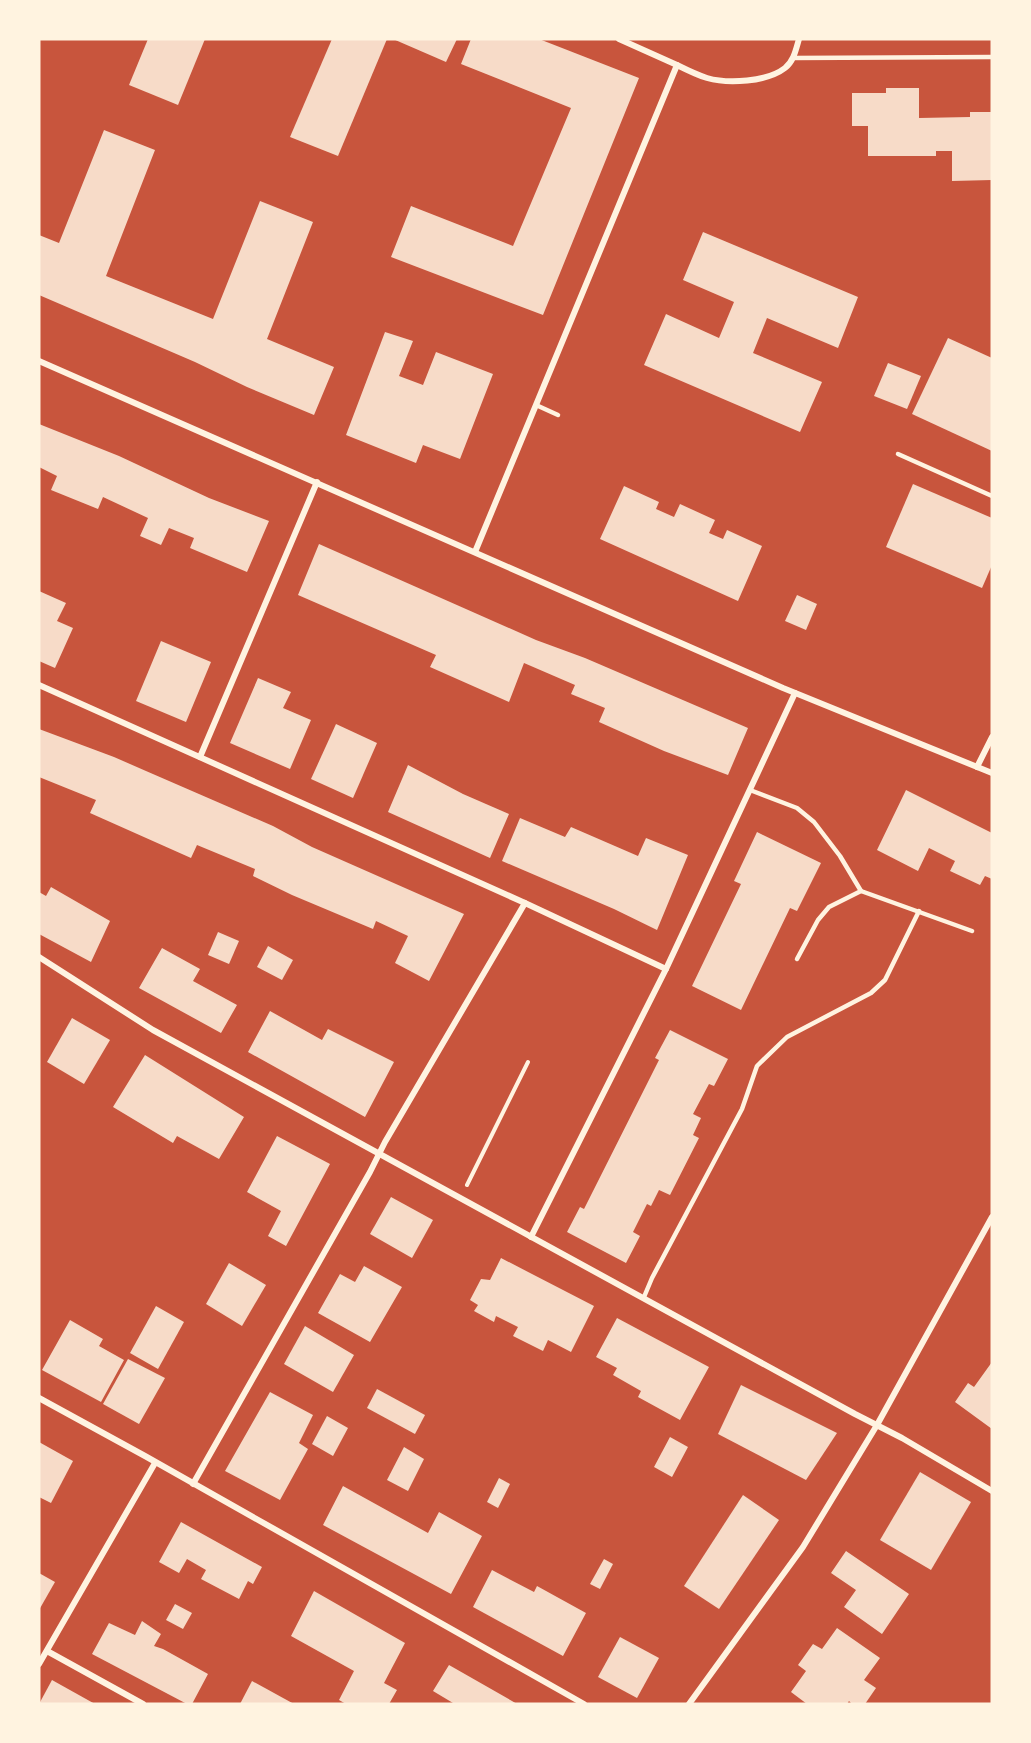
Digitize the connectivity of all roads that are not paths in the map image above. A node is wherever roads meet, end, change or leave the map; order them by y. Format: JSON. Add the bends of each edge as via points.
{"nodes":[{"id":1,"x":619,"y":39,"type":"edge"},
{"id":2,"x":799,"y":39,"type":"edge"},
{"id":3,"x":992,"y":57,"type":"edge"},
{"id":4,"x":794,"y":58,"type":"junction"},
{"id":5,"x":677,"y":66,"type":"junction"},
{"id":6,"x":39,"y":361,"type":"edge"},
{"id":7,"x":536,"y":405,"type":"junction"},
{"id":8,"x":558,"y":415,"type":"dead end"},
{"id":9,"x":898,"y":454,"type":"dead end"},
{"id":10,"x":317,"y":483,"type":"junction"},
{"id":11,"x":992,"y":496,"type":"edge"},
{"id":12,"x":475,"y":552,"type":"junction"},
{"id":13,"x":39,"y":685,"type":"edge"},
{"id":14,"x":795,"y":693,"type":"junction"},
{"id":15,"x":992,"y":737,"type":"edge"},
{"id":16,"x":200,"y":757,"type":"junction"},
{"id":17,"x":977,"y":767,"type":"junction"},
{"id":18,"x":992,"y":773,"type":"edge"},
{"id":19,"x":750,"y":790,"type":"junction"},
{"id":20,"x":861,"y":891,"type":"junction"},
{"id":21,"x":525,"y":903,"type":"junction"},
{"id":22,"x":919,"y":911,"type":"junction"},
{"id":23,"x":972,"y":931,"type":"dead end"},
{"id":24,"x":39,"y":957,"type":"edge"},
{"id":25,"x":797,"y":959,"type":"dead end"},
{"id":26,"x":666,"y":969,"type":"junction"},
{"id":27,"x":378,"y":1153,"type":"junction"},
{"id":28,"x":992,"y":1217,"type":"edge"},
{"id":29,"x":531,"y":1237,"type":"junction"},
{"id":30,"x":644,"y":1297,"type":"junction"},
{"id":31,"x":39,"y":1398,"type":"edge"},
{"id":32,"x":877,"y":1425,"type":"junction"},
{"id":33,"x":155,"y":1463,"type":"junction"},
{"id":34,"x":193,"y":1484,"type":"junction"},
{"id":35,"x":992,"y":1491,"type":"edge"},
{"id":36,"x":46,"y":1651,"type":"junction"},
{"id":37,"x":39,"y":1664,"type":"edge"},
{"id":38,"x":142,"y":1704,"type":"edge"},
{"id":39,"x":584,"y":1704,"type":"edge"},
{"id":40,"x":689,"y":1704,"type":"edge"}],
"edges":[{"from":1,"to":5,"type":"street"},
{"from":2,"to":4,"type":"street"},
{"from":3,"to":4,"type":"lane"},
{"from":4,"to":5,"type":"street","via":[[766,78],[739,81],[708,78]]},
{"from":5,"to":7,"type":"street"},
{"from":6,"to":10,"type":"street"},
{"from":7,"to":8,"type":"lane"},
{"from":7,"to":12,"type":"street"},
{"from":9,"to":11,"type":"lane"},
{"from":10,"to":12,"type":"street"},
{"from":10,"to":16,"type":"street"},
{"from":12,"to":14,"type":"street"},
{"from":13,"to":16,"type":"street"},
{"from":14,"to":17,"type":"street"},
{"from":14,"to":19,"type":"street"},
{"from":15,"to":17,"type":"street"},
{"from":16,"to":21,"type":"street"},
{"from":17,"to":18,"type":"street"},
{"from":19,"to":20,"type":"lane","via":[[797,808],[814,822]]},
{"from":19,"to":26,"type":"street"},
{"from":20,"to":22,"type":"lane"},
{"from":20,"to":25,"type":"lane","via":[[829,907]]},
{"from":21,"to":26,"type":"street"},
{"from":21,"to":27,"type":"street"},
{"from":22,"to":23,"type":"lane"},
{"from":22,"to":30,"type":"lane","via":[[885,980],[871,993],[787,1037],[757,1066],[742,1108]]},
{"from":24,"to":27,"type":"street","via":[[153,1030]]},
{"from":26,"to":29,"type":"street"},
{"from":27,"to":29,"type":"street"},
{"from":27,"to":34,"type":"street"},
{"from":28,"to":32,"type":"street"},
{"from":29,"to":30,"type":"street"},
{"from":30,"to":32,"type":"street"},
{"from":31,"to":33,"type":"street"},
{"from":32,"to":35,"type":"street"},
{"from":32,"to":40,"type":"street","via":[[803,1546]]},
{"from":33,"to":34,"type":"street"},
{"from":33,"to":36,"type":"street"},
{"from":34,"to":39,"type":"street"},
{"from":36,"to":37,"type":"street"},
{"from":36,"to":38,"type":"street"}]}
